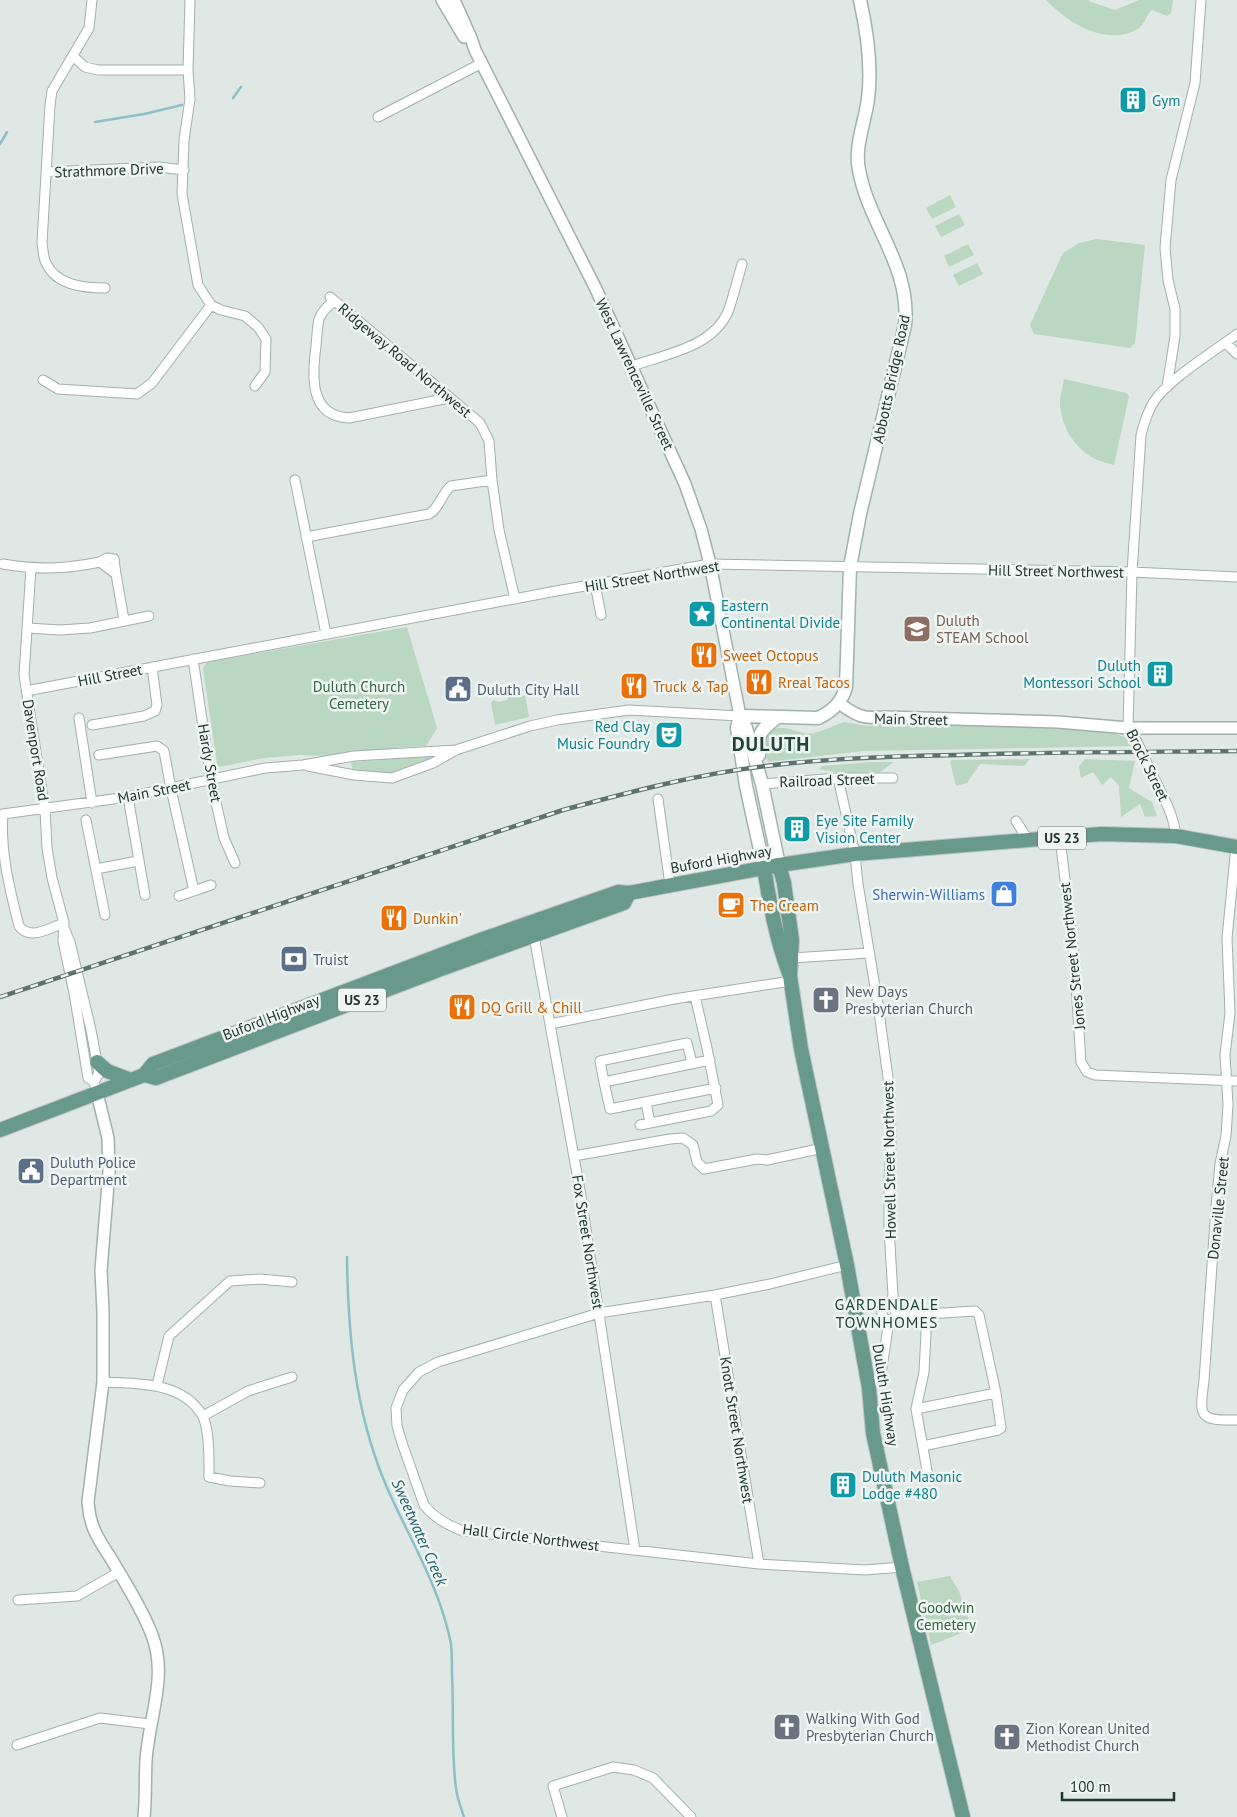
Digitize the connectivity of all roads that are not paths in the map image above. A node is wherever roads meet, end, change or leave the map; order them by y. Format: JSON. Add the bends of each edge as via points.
{"nodes":[{"id":1,"x":92,"y":0,"type":"edge"},
{"id":2,"x":190,"y":0,"type":"edge"},
{"id":3,"x":442,"y":0,"type":"edge"},
{"id":4,"x":454,"y":0,"type":"edge"},
{"id":5,"x":860,"y":0,"type":"edge"},
{"id":6,"x":1201,"y":0,"type":"edge"},
{"id":7,"x":475,"y":50,"type":"junction"},
{"id":8,"x":73,"y":56,"type":"junction"},
{"id":9,"x":482,"y":63,"type":"junction"},
{"id":10,"x":188,"y":70,"type":"junction"},
{"id":11,"x":378,"y":116,"type":"dead end"},
{"id":12,"x":184,"y":170,"type":"junction"},
{"id":13,"x":47,"y":172,"type":"junction"},
{"id":14,"x":742,"y":264,"type":"dead end"},
{"id":15,"x":105,"y":288,"type":"dead end"},
{"id":16,"x":211,"y":305,"type":"junction"},
{"id":17,"x":1237,"y":334,"type":"edge"},
{"id":18,"x":1226,"y":343,"type":"junction"},
{"id":19,"x":1237,"y":354,"type":"edge"},
{"id":20,"x":632,"y":366,"type":"junction"},
{"id":21,"x":43,"y":380,"type":"dead end"},
{"id":22,"x":255,"y":386,"type":"dead end"},
{"id":23,"x":1167,"y":387,"type":"junction"},
{"id":24,"x":449,"y":398,"type":"junction"},
{"id":25,"x":295,"y":480,"type":"dead end"},
{"id":26,"x":492,"y":480,"type":"junction"},
{"id":27,"x":306,"y":537,"type":"junction"},
{"id":28,"x":3,"y":564,"type":"dead end"},
{"id":29,"x":710,"y":564,"type":"junction"},
{"id":30,"x":850,"y":567,"type":"junction"},
{"id":31,"x":31,"y":568,"type":"junction"},
{"id":32,"x":1132,"y":572,"type":"junction"},
{"id":33,"x":1237,"y":577,"type":"edge"},
{"id":34,"x":596,"y":584,"type":"junction"},
{"id":35,"x":515,"y":599,"type":"junction"},
{"id":36,"x":601,"y":615,"type":"dead end"},
{"id":37,"x":149,"y":616,"type":"dead end"},
{"id":38,"x":124,"y":620,"type":"junction"},
{"id":39,"x":28,"y":628,"type":"junction"},
{"id":40,"x":326,"y":634,"type":"junction"},
{"id":41,"x":193,"y":659,"type":"junction"},
{"id":42,"x":152,"y":667,"type":"junction"},
{"id":43,"x":26,"y":691,"type":"junction"},
{"id":44,"x":839,"y":703,"type":"junction"},
{"id":45,"x":740,"y":716,"type":"junction"},
{"id":46,"x":79,"y":718,"type":"dead end"},
{"id":47,"x":776,"y":718,"type":"junction"},
{"id":48,"x":92,"y":725,"type":"dead end"},
{"id":49,"x":1128,"y":728,"type":"junction"},
{"id":50,"x":1237,"y":728,"type":"edge"},
{"id":51,"x":456,"y":750,"type":"junction"},
{"id":52,"x":99,"y":754,"type":"dead end"},
{"id":53,"x":345,"y":758,"type":"junction"},
{"id":54,"x":303,"y":765,"type":"junction"},
{"id":55,"x":758,"y":767,"type":"junction"},
{"id":56,"x":348,"y":774,"type":"junction"},
{"id":57,"x":838,"y":778,"type":"junction"},
{"id":58,"x":893,"y":778,"type":"dead end"},
{"id":59,"x":211,"y":780,"type":"junction"},
{"id":60,"x":762,"y":784,"type":"junction"},
{"id":61,"x":170,"y":789,"type":"junction"},
{"id":62,"x":128,"y":797,"type":"junction"},
{"id":63,"x":658,"y":799,"type":"dead end"},
{"id":64,"x":92,"y":803,"type":"junction"},
{"id":65,"x":45,"y":810,"type":"junction"},
{"id":66,"x":2,"y":813,"type":"edge"},
{"id":67,"x":86,"y":820,"type":"dead end"},
{"id":68,"x":1016,"y":821,"type":"dead end"},
{"id":69,"x":1176,"y":836,"type":"junction"},
{"id":70,"x":1060,"y":838,"type":"junction"},
{"id":71,"x":1028,"y":840,"type":"junction"},
{"id":72,"x":1237,"y":846,"type":"edge"},
{"id":73,"x":855,"y":854,"type":"junction"},
{"id":74,"x":138,"y":861,"type":"junction"},
{"id":75,"x":235,"y":863,"type":"dead end"},
{"id":76,"x":779,"y":865,"type":"junction"},
{"id":77,"x":764,"y":868,"type":"junction"},
{"id":78,"x":96,"y":869,"type":"junction"},
{"id":79,"x":670,"y":884,"type":"junction"},
{"id":80,"x":211,"y":885,"type":"dead end"},
{"id":81,"x":194,"y":891,"type":"junction"},
{"id":82,"x":629,"y":893,"type":"junction"},
{"id":83,"x":145,"y":895,"type":"dead end"},
{"id":84,"x":179,"y":896,"type":"dead end"},
{"id":85,"x":592,"y":901,"type":"junction"},
{"id":86,"x":105,"y":915,"type":"dead end"},
{"id":87,"x":534,"y":920,"type":"junction"},
{"id":88,"x":64,"y":927,"type":"junction"},
{"id":89,"x":534,"y":936,"type":"junction"},
{"id":90,"x":869,"y":953,"type":"junction"},
{"id":91,"x":480,"y":955,"type":"junction"},
{"id":92,"x":792,"y":958,"type":"junction"},
{"id":93,"x":398,"y":972,"type":"junction"},
{"id":94,"x":791,"y":978,"type":"junction"},
{"id":95,"x":695,"y":996,"type":"junction"},
{"id":96,"x":358,"y":1001,"type":"junction"},
{"id":97,"x":288,"y":1013,"type":"junction"},
{"id":98,"x":550,"y":1024,"type":"junction"},
{"id":99,"x":266,"y":1036,"type":"junction"},
{"id":100,"x":710,"y":1060,"type":"junction"},
{"id":101,"x":97,"y":1062,"type":"junction"},
{"id":102,"x":692,"y":1063,"type":"junction"},
{"id":103,"x":138,"y":1078,"type":"junction"},
{"id":104,"x":1232,"y":1081,"type":"edge"},
{"id":105,"x":604,"y":1082,"type":"junction"},
{"id":106,"x":96,"y":1087,"type":"junction"},
{"id":107,"x":716,"y":1088,"type":"junction"},
{"id":108,"x":646,"y":1102,"type":"junction"},
{"id":109,"x":650,"y":1122,"type":"junction"},
{"id":110,"x":640,"y":1125,"type":"dead end"},
{"id":111,"x":0,"y":1130,"type":"edge"},
{"id":112,"x":823,"y":1148,"type":"junction"},
{"id":113,"x":574,"y":1156,"type":"junction"},
{"id":114,"x":847,"y":1265,"type":"junction"},
{"id":115,"x":292,"y":1282,"type":"dead end"},
{"id":116,"x":715,"y":1295,"type":"junction"},
{"id":117,"x":893,"y":1310,"type":"junction"},
{"id":118,"x":599,"y":1313,"type":"junction"},
{"id":119,"x":927,"y":1314,"type":"junction"},
{"id":120,"x":292,"y":1377,"type":"dead end"},
{"id":121,"x":103,"y":1382,"type":"junction"},
{"id":122,"x":157,"y":1386,"type":"junction"},
{"id":123,"x":869,"y":1388,"type":"junction"},
{"id":124,"x":996,"y":1393,"type":"junction"},
{"id":125,"x":916,"y":1410,"type":"junction"},
{"id":126,"x":203,"y":1416,"type":"junction"},
{"id":127,"x":1237,"y":1420,"type":"edge"},
{"id":128,"x":923,"y":1446,"type":"junction"},
{"id":129,"x":928,"y":1476,"type":"dead end"},
{"id":130,"x":260,"y":1483,"type":"dead end"},
{"id":131,"x":635,"y":1550,"type":"junction"},
{"id":132,"x":759,"y":1564,"type":"junction"},
{"id":133,"x":902,"y":1567,"type":"junction"},
{"id":134,"x":119,"y":1572,"type":"junction"},
{"id":135,"x":18,"y":1600,"type":"dead end"},
{"id":136,"x":150,"y":1724,"type":"junction"},
{"id":137,"x":17,"y":1745,"type":"dead end"},
{"id":138,"x":144,"y":1817,"type":"edge"},
{"id":139,"x":562,"y":1817,"type":"edge"},
{"id":140,"x":691,"y":1817,"type":"edge"},
{"id":141,"x":963,"y":1817,"type":"edge"}],
"edges":[{"from":1,"to":8,"type":"street","name":"Strathmore Drive","via":[[89,28]]},
{"from":2,"to":10,"type":"street","name":"Strathmore Drive"},
{"from":3,"to":7,"type":"street","name":"West Lawrenceville Street","via":[[466,41]]},
{"from":4,"to":7,"type":"street","name":"West Lawrenceville Street"},
{"from":5,"to":30,"type":"main road","name":"Abbotts Bridge Road","via":[[869,65],[858,167],[864,195],[901,276],[906,309]]},
{"from":6,"to":23,"type":"street","via":[[1195,83],[1171,180],[1165,248],[1175,336]]},
{"from":7,"to":9,"type":"street","name":"West Lawrenceville Street"},
{"from":8,"to":10,"type":"street","via":[[85,67],[98,70]]},
{"from":8,"to":13,"type":"street","name":"Strathmore Drive","via":[[52,90]]},
{"from":9,"to":11,"type":"street"},
{"from":9,"to":20,"type":"street","name":"West Lawrenceville Street"},
{"from":10,"to":12,"type":"street","name":"Strathmore Drive","via":[[190,99],[184,140]]},
{"from":12,"to":13,"type":"street","name":"Strathmore Drive","via":[[159,167]]},
{"from":12,"to":16,"type":"street","via":[[182,194],[198,285]]},
{"from":13,"to":15,"type":"street","via":[[42,243],[45,261],[52,273],[69,283]]},
{"from":14,"to":20,"type":"street","via":[[729,308],[714,333],[689,346]]},
{"from":16,"to":21,"type":"street","via":[[152,383],[137,394],[58,389]]},
{"from":16,"to":22,"type":"street","via":[[245,316],[266,339],[265,372]]},
{"from":17,"to":18,"type":"street","name":"Brock Street"},
{"from":18,"to":19,"type":"street"},
{"from":18,"to":23,"type":"street","name":"Brock Street"},
{"from":20,"to":29,"type":"street","name":"West Lawrenceville Street","via":[[685,484]]},
{"from":23,"to":32,"type":"street","name":"Brock Street","via":[[1154,401],[1141,435]]},
{"from":24,"to":24,"type":"street","name":"Ridgeway Road Northwest","via":[[332,299],[319,319],[314,358],[315,392],[332,414],[350,418]]},
{"from":24,"to":26,"type":"street","name":"Ridgeway Road Northwest","via":[[480,423],[489,440]]},
{"from":25,"to":27,"type":"street"},
{"from":26,"to":27,"type":"street","via":[[451,486],[429,514]]},
{"from":26,"to":35,"type":"street","name":"Ridgeway Road Northwest","via":[[499,530]]},
{"from":27,"to":40,"type":"street"},
{"from":28,"to":31,"type":"street"},
{"from":29,"to":30,"type":"street","name":"Hill Street Northwest"},
{"from":29,"to":34,"type":"street","name":"Hill Street Northwest"},
{"from":29,"to":45,"type":"street","name":"West Lawrenceville Street"},
{"from":30,"to":32,"type":"street","name":"Hill Street Northwest"},
{"from":30,"to":44,"type":"main road","name":"Abbotts Bridge Road","via":[[848,677]]},
{"from":31,"to":38,"type":"street","via":[[100,562],[116,574]]},
{"from":31,"to":39,"type":"street","name":"Davenport Road"},
{"from":32,"to":33,"type":"street","name":"Hill Street Northwest"},
{"from":32,"to":49,"type":"street","name":"Brock Street"},
{"from":34,"to":35,"type":"street","name":"Hill Street Northwest"},
{"from":34,"to":36,"type":"street"},
{"from":35,"to":40,"type":"street","name":"Hill Street Northwest"},
{"from":37,"to":38,"type":"street"},
{"from":38,"to":39,"type":"street","via":[[90,628]]},
{"from":39,"to":43,"type":"street","name":"Davenport Road","via":[[24,675]]},
{"from":40,"to":41,"type":"street","name":"Hill Street Northwest"},
{"from":41,"to":42,"type":"street","name":"Hill Street"},
{"from":41,"to":59,"type":"street","name":"Hardy Street"},
{"from":42,"to":43,"type":"street","name":"Hill Street"},
{"from":42,"to":48,"type":"street","via":[[155,711]]},
{"from":43,"to":65,"type":"street","name":"Davenport Road"},
{"from":44,"to":47,"type":"main road","via":[[818,718]]},
{"from":44,"to":49,"type":"street","name":"Main Street","via":[[869,719],[1058,722]]},
{"from":45,"to":47,"type":"main road"},
{"from":45,"to":51,"type":"street","via":[[620,711],[530,726]]},
{"from":45,"to":55,"type":"main road","name":"West Lawrenceville Street"},
{"from":45,"to":77,"type":"main road","name":"West Lawrenceville Street","via":[[737,728]]},
{"from":46,"to":64,"type":"street"},
{"from":47,"to":55,"type":"main road","via":[[758,737]]},
{"from":49,"to":50,"type":"street","name":"Main Street"},
{"from":49,"to":69,"type":"street","name":"Brock Street","via":[[1138,740],[1169,808]]},
{"from":51,"to":53,"type":"street","name":"Main Street"},
{"from":51,"to":56,"type":"street","name":"Main Street","via":[[433,763],[392,778]]},
{"from":52,"to":61,"type":"street","via":[[157,746],[164,751]]},
{"from":53,"to":54,"type":"street","name":"Main Street"},
{"from":53,"to":56,"type":"street"},
{"from":54,"to":56,"type":"street","name":"Main Street"},
{"from":54,"to":59,"type":"street","name":"Main Street","via":[[265,768]]},
{"from":55,"to":60,"type":"main road","name":"West Lawrenceville Street"},
{"from":57,"to":58,"type":"street","name":"Railroad Street"},
{"from":57,"to":60,"type":"street","name":"Railroad Street"},
{"from":57,"to":73,"type":"street","name":"Howell Street Northwest"},
{"from":59,"to":61,"type":"street","name":"Main Street"},
{"from":59,"to":75,"type":"street","name":"Hardy Street","via":[[224,838]]},
{"from":60,"to":76,"type":"main road","name":"West Lawrenceville Street"},
{"from":61,"to":62,"type":"street","name":"Main Street"},
{"from":61,"to":81,"type":"street"},
{"from":62,"to":64,"type":"street","name":"Main Street"},
{"from":62,"to":74,"type":"street"},
{"from":63,"to":79,"type":"street"},
{"from":64,"to":65,"type":"street","name":"Main Street"},
{"from":65,"to":66,"type":"street","name":"Main Street"},
{"from":65,"to":88,"type":"street","name":"Davenport Road","via":[[50,871]]},
{"from":66,"to":88,"type":"street","via":[[6,878],[19,926],[33,934]]},
{"from":67,"to":78,"type":"street"},
{"from":68,"to":71,"type":"street"},
{"from":69,"to":70,"type":"main road","name":"Buford Highway","number":"US 23","via":[[1101,834]]},
{"from":69,"to":72,"type":"main road","name":"Buford Highway","number":"US 23"},
{"from":70,"to":71,"type":"main road","name":"Buford Highway","number":"US 23"},
{"from":70,"to":104,"type":"street","name":"Jones Street Northwest","via":[[1074,954],[1081,1062],[1087,1072]]},
{"from":71,"to":73,"type":"main road","name":"Buford Highway","number":"US 23"},
{"from":72,"to":104,"type":"street","name":"Donaville Street","via":[[1227,938],[1230,1013],[1225,1054]]},
{"from":73,"to":76,"type":"main road","name":"Buford Highway","number":"US 23"},
{"from":73,"to":90,"type":"street","name":"Howell Street Northwest"},
{"from":74,"to":78,"type":"street"},
{"from":74,"to":83,"type":"street"},
{"from":76,"to":77,"type":"main road","name":"Buford Highway","number":"US 23"},
{"from":76,"to":92,"type":"main road","name":"Duluth Highway","via":[[790,924]]},
{"from":77,"to":79,"type":"main road","name":"Buford Highway","number":"US 23"},
{"from":77,"to":94,"type":"main road","name":"Duluth Highway","via":[[774,925]]},
{"from":78,"to":86,"type":"street"},
{"from":79,"to":82,"type":"main road","name":"Buford Highway","number":"US 23"},
{"from":80,"to":81,"type":"street"},
{"from":81,"to":84,"type":"street"},
{"from":82,"to":85,"type":"main road","name":"Buford Highway","number":"US 23","via":[[618,892]]},
{"from":82,"to":89,"type":"main road","name":"Buford Highway","number":"US 23","via":[[624,903]]},
{"from":85,"to":87,"type":"main road","name":"Buford Highway","number":"US 23"},
{"from":85,"to":89,"type":"main road","via":[[583,912],[547,922]]},
{"from":87,"to":91,"type":"main road","via":[[531,928],[492,944]]},
{"from":87,"to":93,"type":"main road","name":"Buford Highway","number":"US 23"},
{"from":88,"to":101,"type":"street","name":"Davenport Road"},
{"from":88,"to":106,"type":"street","name":"Davenport Road","via":[[62,941],[85,1064],[88,1078]]},
{"from":89,"to":91,"type":"main road","name":"Buford Highway","number":"US 23"},
{"from":89,"to":98,"type":"street","name":"Fox Street Northwest"},
{"from":90,"to":92,"type":"street"},
{"from":90,"to":117,"type":"street","name":"Howell Street Northwest","via":[[890,1092],[889,1228]]},
{"from":91,"to":96,"type":"main road","name":"Buford Highway","number":"US 23"},
{"from":92,"to":94,"type":"main road","name":"Duluth Highway"},
{"from":93,"to":96,"type":"main road","via":[[390,980],[361,992]]},
{"from":93,"to":97,"type":"main road","name":"Buford Highway","number":"US 23"},
{"from":94,"to":95,"type":"street"},
{"from":94,"to":112,"type":"main road","name":"Duluth Highway","via":[[803,1056]]},
{"from":95,"to":98,"type":"street"},
{"from":95,"to":100,"type":"street"},
{"from":96,"to":99,"type":"main road","name":"Buford Highway","number":"US 23"},
{"from":97,"to":99,"type":"main road","via":[[285,1021]]},
{"from":97,"to":103,"type":"main road","name":"Buford Highway","number":"US 23","via":[[153,1064]]},
{"from":98,"to":113,"type":"street","name":"Fox Street Northwest"},
{"from":99,"to":103,"type":"main road","name":"Buford Highway","number":"US 23","via":[[156,1078]]},
{"from":100,"to":102,"type":"street"},
{"from":100,"to":107,"type":"street"},
{"from":101,"to":103,"type":"main road","via":[[107,1070]]},
{"from":101,"to":106,"type":"street","name":"Davenport Road"},
{"from":102,"to":105,"type":"street"},
{"from":102,"to":105,"type":"street","via":[[688,1043],[600,1061]]},
{"from":103,"to":106,"type":"main road","name":"Buford Highway","number":"US 23"},
{"from":104,"to":127,"type":"street","name":"Donaville Street","via":[[1220,1164],[1201,1405],[1207,1418]]},
{"from":105,"to":108,"type":"street","via":[[610,1109]]},
{"from":106,"to":111,"type":"main road","name":"Buford Highway","number":"US 23"},
{"from":106,"to":121,"type":"street","via":[[108,1138],[109,1172],[101,1270]]},
{"from":107,"to":108,"type":"street"},
{"from":107,"to":109,"type":"street","via":[[716,1109]]},
{"from":108,"to":109,"type":"street"},
{"from":109,"to":110,"type":"street"},
{"from":112,"to":113,"type":"street","via":[[704,1169],[698,1162],[693,1145],[683,1138]]},
{"from":112,"to":114,"type":"main road","name":"Duluth Highway"},
{"from":113,"to":118,"type":"street","name":"Fox Street Northwest"},
{"from":114,"to":116,"type":"street","name":"Hall Circle Northwest"},
{"from":114,"to":123,"type":"main road","name":"Duluth Highway"},
{"from":115,"to":122,"type":"street","via":[[230,1281],[169,1336]]},
{"from":116,"to":118,"type":"street","name":"Hall Circle Northwest"},
{"from":116,"to":132,"type":"street","name":"Knott Street Northwest"},
{"from":117,"to":119,"type":"street"},
{"from":117,"to":123,"type":"street","name":"Howell Street Northwest","via":[[886,1307],[883,1312],[889,1320],[881,1375]]},
{"from":118,"to":131,"type":"street","name":"Fox Street Northwest"},
{"from":118,"to":131,"type":"street","name":"Hall Circle Northwest","via":[[438,1362],[419,1372],[403,1390],[396,1408],[398,1426],[424,1505],[448,1525],[463,1531]]},
{"from":119,"to":124,"type":"street","via":[[967,1310],[979,1315]]},
{"from":119,"to":125,"type":"street","via":[[924,1372]]},
{"from":120,"to":126,"type":"street","via":[[248,1392]]},
{"from":121,"to":122,"type":"street"},
{"from":121,"to":134,"type":"street","via":[[88,1502],[89,1518],[95,1535]]},
{"from":122,"to":126,"type":"street","via":[[183,1396]]},
{"from":123,"to":133,"type":"main road","name":"Duluth Highway","via":[[874,1433]]},
{"from":124,"to":125,"type":"street"},
{"from":124,"to":128,"type":"street","via":[[1001,1428]]},
{"from":125,"to":128,"type":"street"},
{"from":126,"to":130,"type":"street","via":[[209,1477]]},
{"from":128,"to":129,"type":"street"},
{"from":131,"to":132,"type":"street","name":"Hall Circle Northwest"},
{"from":132,"to":133,"type":"street","name":"Hall Circle Northwest","via":[[865,1570]]},
{"from":133,"to":141,"type":"main road","name":"Duluth Highway"},
{"from":134,"to":135,"type":"street","via":[[78,1596]]},
{"from":134,"to":136,"type":"street","via":[[136,1601],[158,1653],[160,1670]]},
{"from":136,"to":137,"type":"street","via":[[100,1718]]},
{"from":136,"to":138,"type":"street"},
{"from":139,"to":140,"type":"street","via":[[553,1786],[613,1767],[634,1770],[653,1778]]}]}
